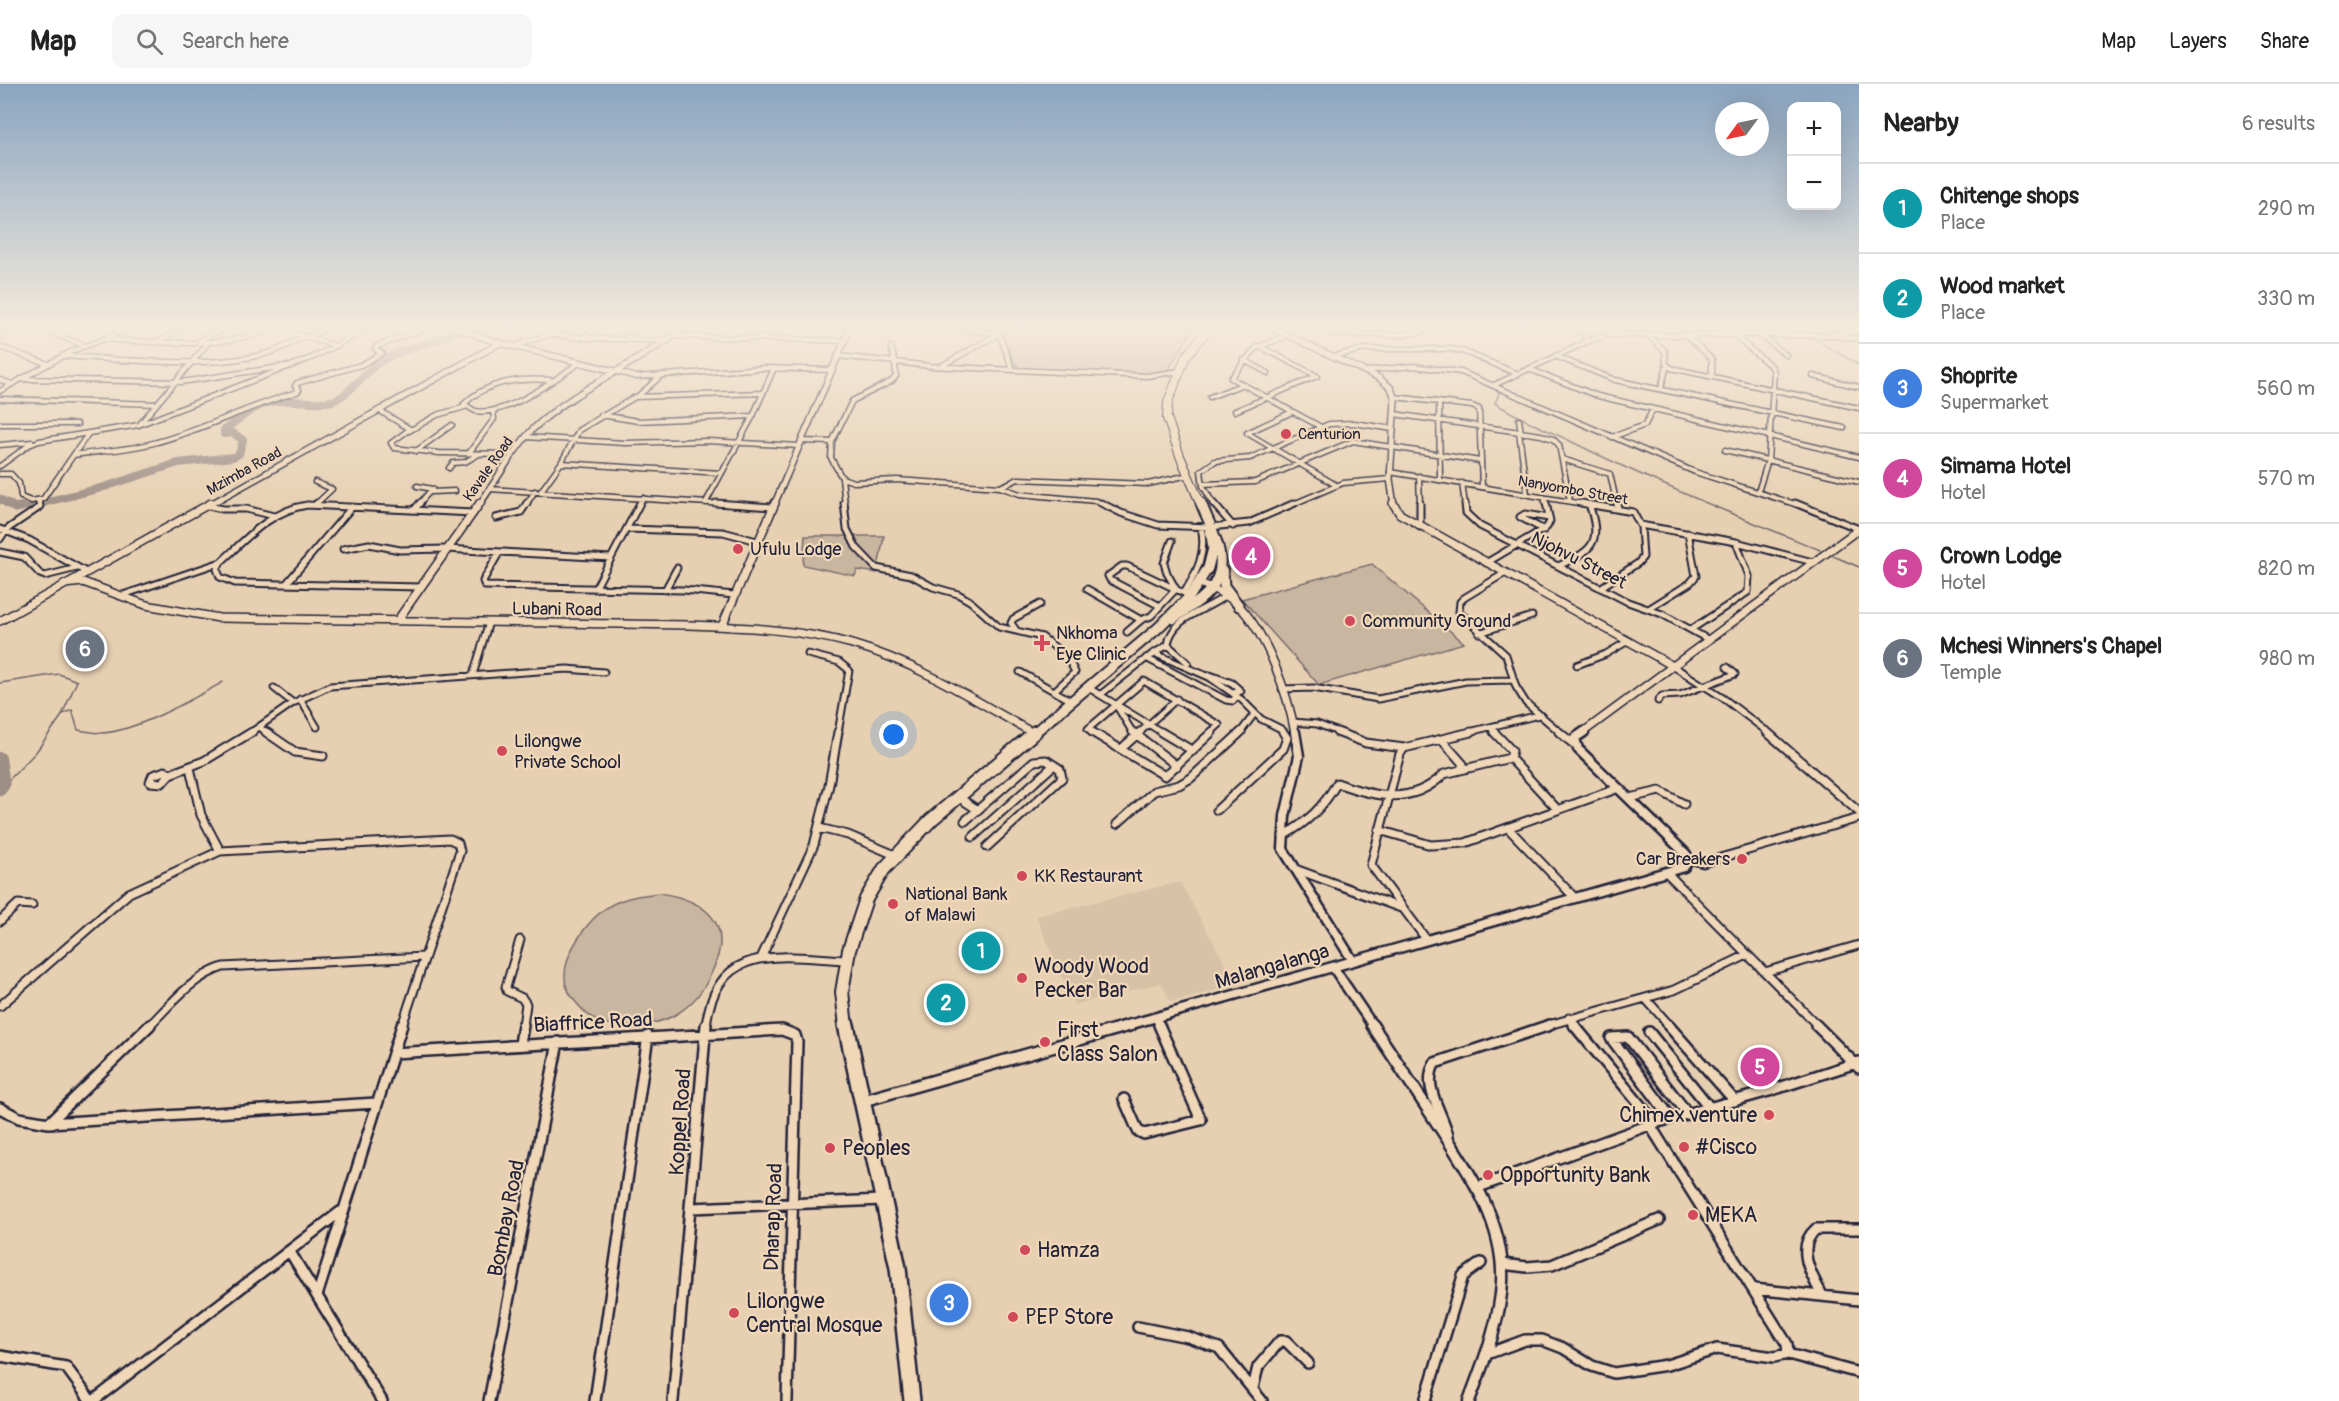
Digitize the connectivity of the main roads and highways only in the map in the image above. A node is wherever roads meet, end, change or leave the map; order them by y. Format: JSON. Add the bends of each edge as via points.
{"nodes":[{"id":1,"x":1174,"y":387,"type":"edge"},
{"id":2,"x":1207,"y":528,"type":"junction"},
{"id":3,"x":1222,"y":559,"type":"junction"},
{"id":4,"x":1204,"y":596,"type":"junction"},
{"id":5,"x":1227,"y":597,"type":"road end"},
{"id":6,"x":1239,"y":606,"type":"road end"},
{"id":7,"x":1158,"y":628,"type":"junction"},
{"id":8,"x":912,"y":1401,"type":"edge"}],
"edges":[{"from":1,"to":2,"type":"highway","via":[[1167,418]]},
{"from":2,"to":3,"type":"highway","via":[[1220,546]]},
{"from":2,"to":7,"type":"highway","via":[[1211,555],[1208,568],[1200,583]]},
{"from":3,"to":4,"type":"highway","via":[[1220,573]]},
{"from":3,"to":6,"type":"highway","via":[[1224,586]]},
{"from":4,"to":5,"type":"highway"},
{"from":4,"to":7,"type":"highway"},
{"from":7,"to":8,"type":"highway","via":[[895,855],[866,899],[846,960],[843,1011],[904,1308]]}]}
